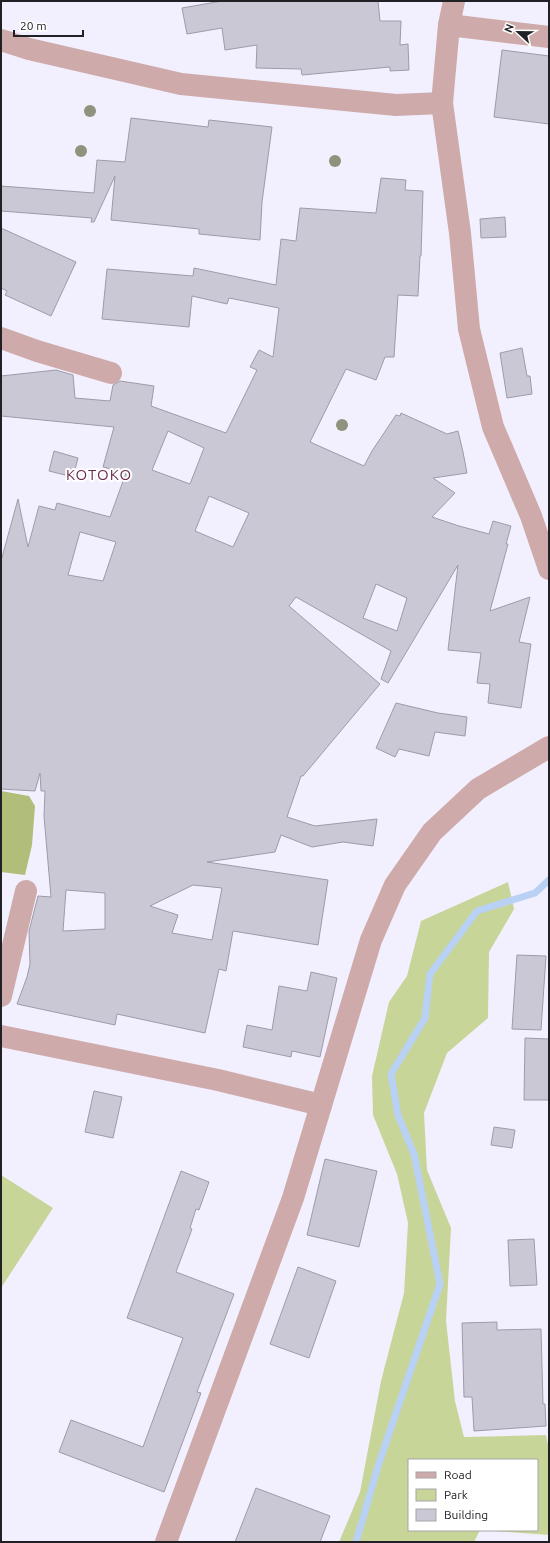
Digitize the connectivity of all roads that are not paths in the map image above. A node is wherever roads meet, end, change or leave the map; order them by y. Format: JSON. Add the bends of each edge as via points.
{"nodes":[{"id":1,"x":454,"y":1,"type":"edge"},
{"id":2,"x":449,"y":24,"type":"junction"},
{"id":3,"x":549,"y":37,"type":"edge"},
{"id":4,"x":1,"y":40,"type":"edge"},
{"id":5,"x":442,"y":102,"type":"junction"},
{"id":6,"x":1,"y":338,"type":"edge"},
{"id":7,"x":111,"y":373,"type":"dead end"},
{"id":8,"x":540,"y":516,"type":"edge"},
{"id":9,"x":549,"y":570,"type":"edge"},
{"id":10,"x":549,"y":747,"type":"edge"},
{"id":11,"x":26,"y":890,"type":"dead end"},
{"id":12,"x":1,"y":996,"type":"edge"},
{"id":13,"x":1,"y":1036,"type":"edge"},
{"id":14,"x":321,"y":1105,"type":"junction"},
{"id":15,"x":166,"y":1542,"type":"edge"}],
"edges":[{"from":1,"to":2,"type":"street"},
{"from":2,"to":3,"type":"street"},
{"from":2,"to":5,"type":"street"},
{"from":4,"to":5,"type":"street","via":[[29,49],[182,84],[396,105]]},
{"from":5,"to":8,"type":"street","via":[[460,233],[469,329],[493,427]]},
{"from":6,"to":7,"type":"street"},
{"from":8,"to":9,"type":"street"},
{"from":10,"to":14,"type":"street","via":[[478,789],[432,832],[396,885],[371,940]]},
{"from":11,"to":12,"type":"street"},
{"from":13,"to":14,"type":"street","via":[[218,1080]]},
{"from":14,"to":15,"type":"street","via":[[293,1198]]}]}
